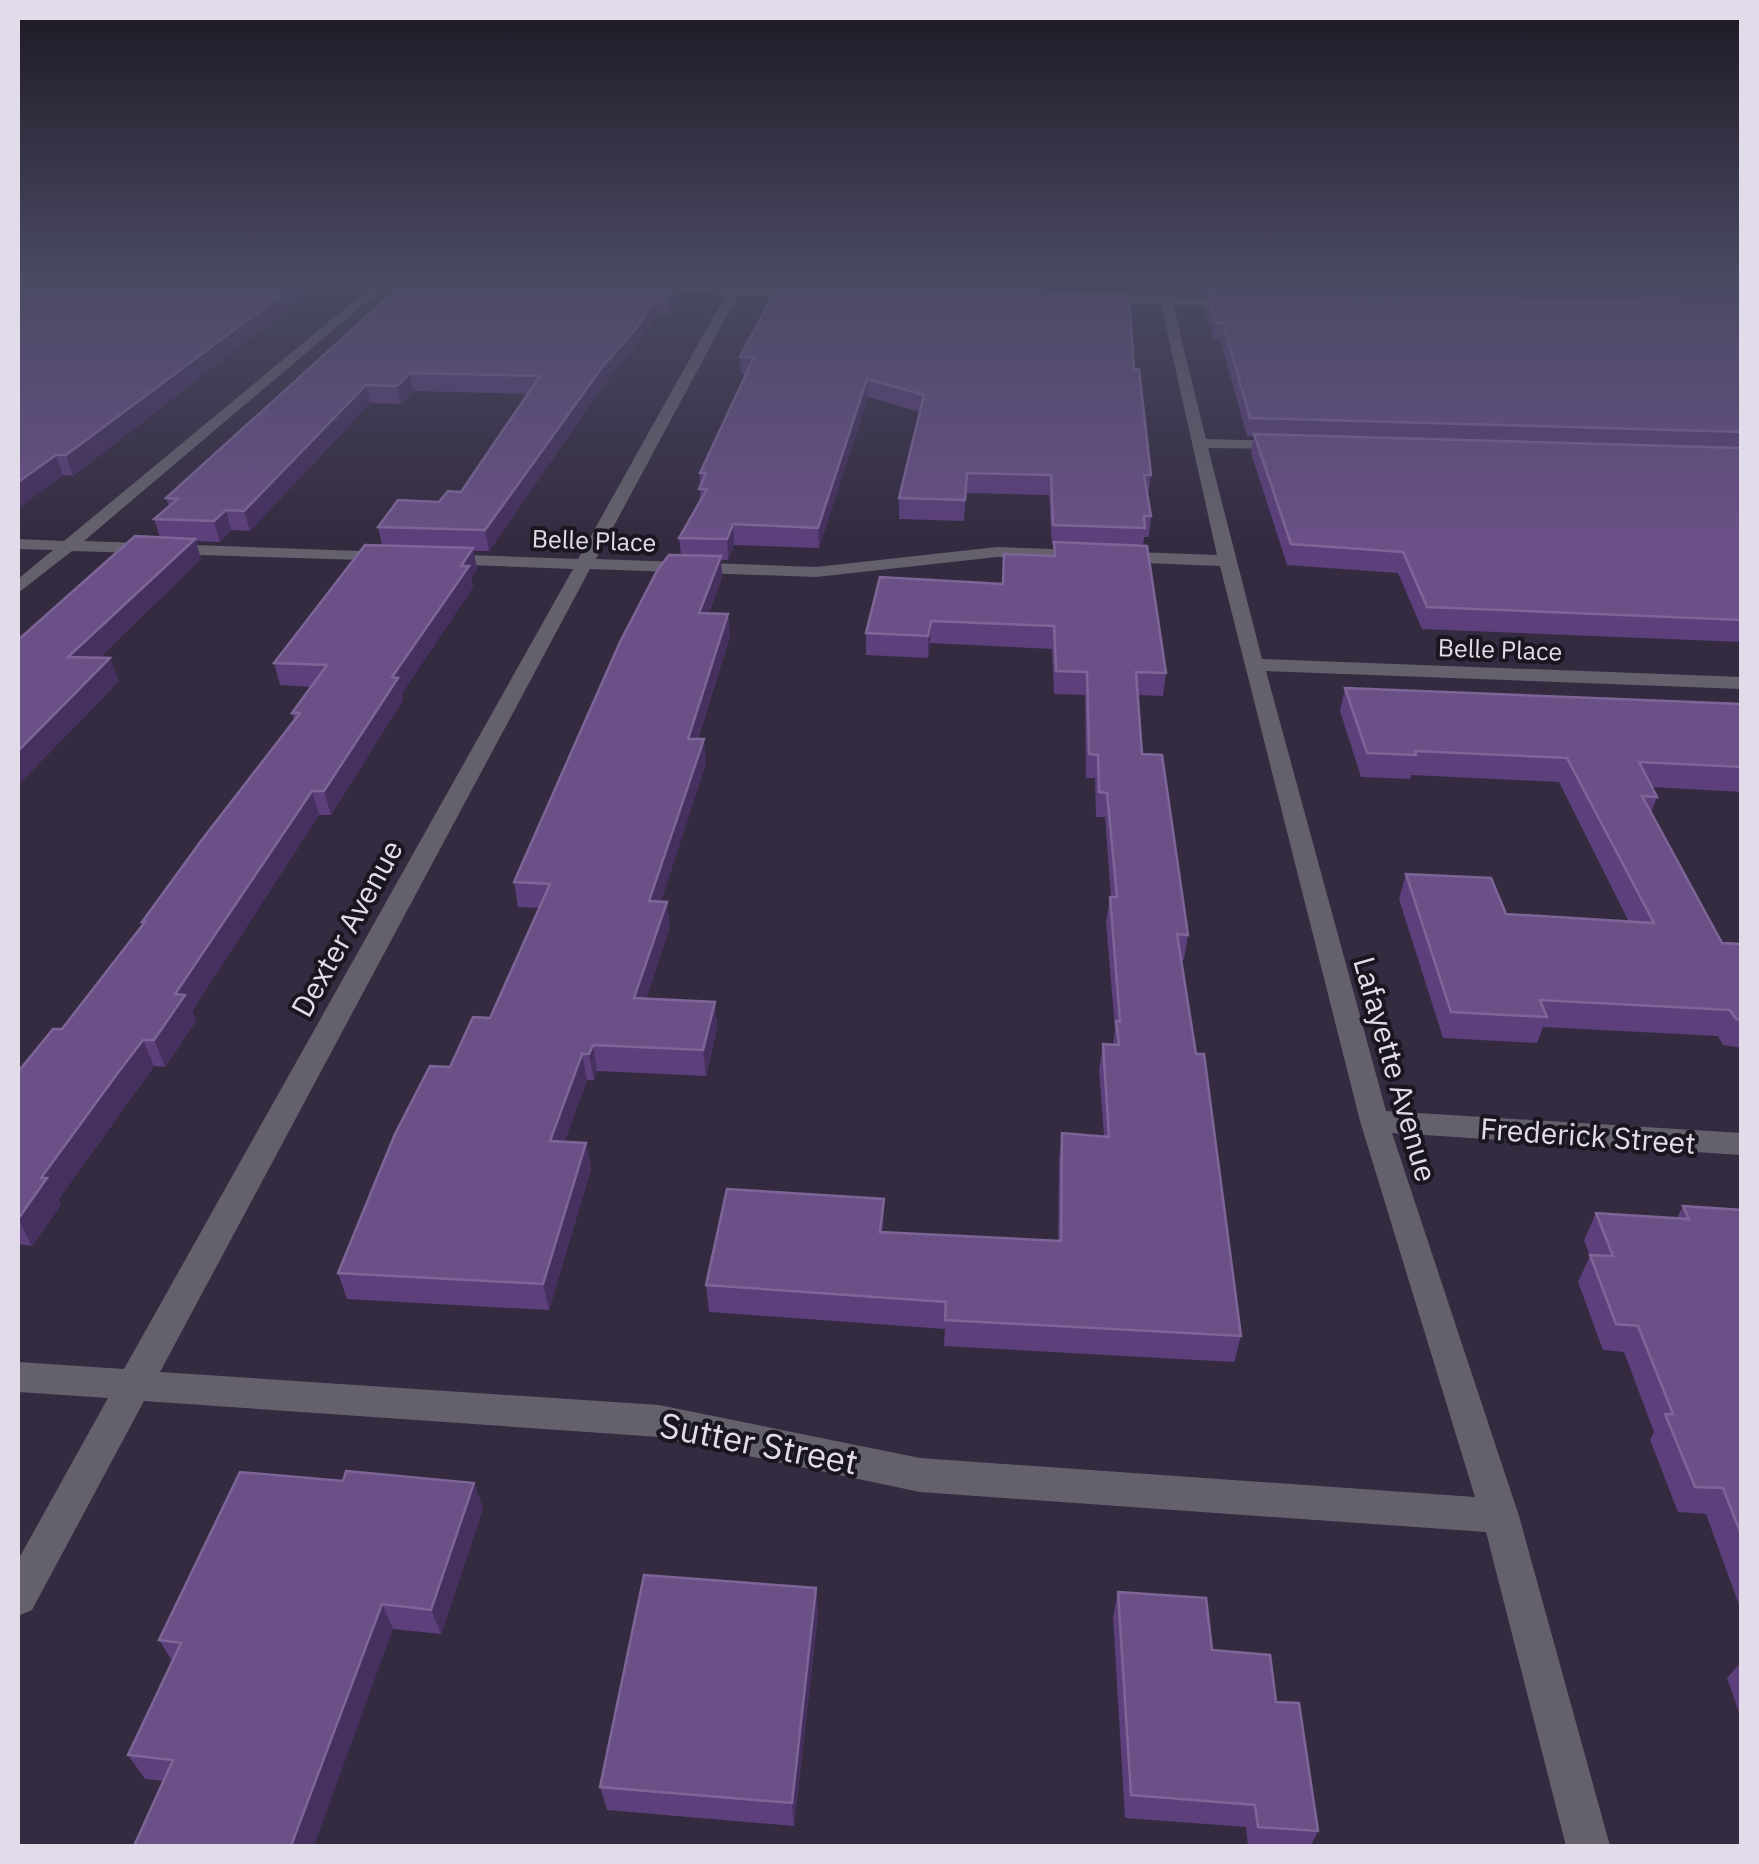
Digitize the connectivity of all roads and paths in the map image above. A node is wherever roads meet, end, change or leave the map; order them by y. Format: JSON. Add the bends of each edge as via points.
{"nodes":[{"id":1,"x":283,"y":365,"type":"edge"},
{"id":2,"x":693,"y":365,"type":"edge"},
{"id":3,"x":1182,"y":365,"type":"edge"},
{"id":4,"x":1202,"y":443,"type":"junction"},
{"id":5,"x":1298,"y":446,"type":"edge"},
{"id":6,"x":18,"y":544,"type":"edge"},
{"id":7,"x":68,"y":546,"type":"junction"},
{"id":8,"x":402,"y":558,"type":"edge"},
{"id":9,"x":422,"y":558,"type":"edge"},
{"id":10,"x":1227,"y":561,"type":"junction"},
{"id":11,"x":582,"y":564,"type":"junction"},
{"id":12,"x":18,"y":588,"type":"edge"},
{"id":13,"x":1256,"y":665,"type":"junction"},
{"id":14,"x":1742,"y":683,"type":"edge"},
{"id":15,"x":1374,"y":1121,"type":"junction"},
{"id":16,"x":1742,"y":1144,"type":"edge"},
{"id":17,"x":18,"y":1376,"type":"edge"},
{"id":18,"x":134,"y":1385,"type":"junction"},
{"id":19,"x":1500,"y":1516,"type":"junction"},
{"id":20,"x":18,"y":1597,"type":"edge"},
{"id":21,"x":1588,"y":1846,"type":"edge"}],
"edges":[{"from":1,"to":7,"type":"street"},
{"from":2,"to":11,"type":"street","name":"Dexter Avenue"},
{"from":3,"to":4,"type":"street","name":"Lafayette Avenue"},
{"from":4,"to":5,"type":"street"},
{"from":4,"to":10,"type":"street","name":"Lafayette Avenue"},
{"from":6,"to":7,"type":"street"},
{"from":7,"to":8,"type":"street"},
{"from":7,"to":12,"type":"street"},
{"from":9,"to":11,"type":"street","name":"Belle Place"},
{"from":10,"to":11,"type":"street","name":"Belle Place","via":[[996,552],[816,572]]},
{"from":10,"to":13,"type":"street","name":"Lafayette Avenue"},
{"from":11,"to":18,"type":"street","name":"Dexter Avenue"},
{"from":13,"to":14,"type":"street","name":"Belle Place"},
{"from":13,"to":15,"type":"street","name":"Lafayette Avenue"},
{"from":15,"to":16,"type":"street","name":"Frederick Street"},
{"from":15,"to":19,"type":"street","name":"Lafayette Avenue"},
{"from":17,"to":18,"type":"street","name":"Sutter Street"},
{"from":18,"to":19,"type":"street","name":"Sutter Street","via":[[659,1420],[920,1475]]},
{"from":18,"to":20,"type":"street","name":"Dexter Avenue"},
{"from":19,"to":21,"type":"street","name":"Lafayette Avenue"}]}
